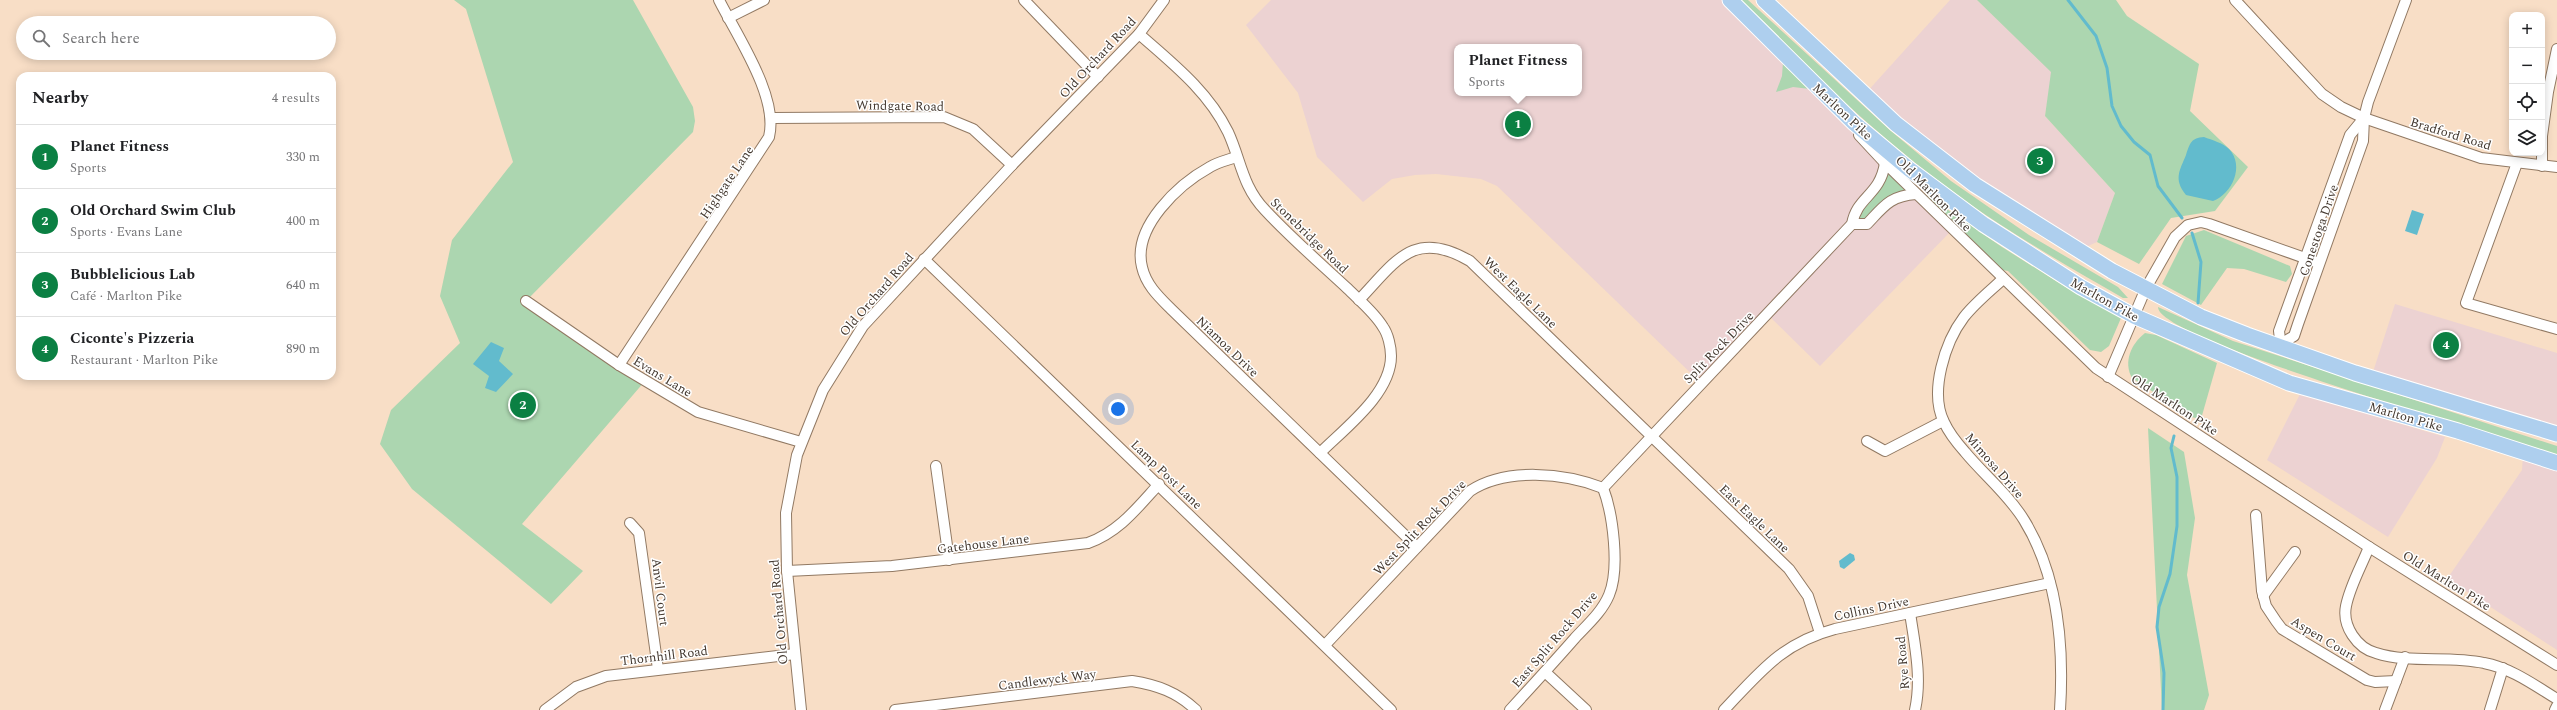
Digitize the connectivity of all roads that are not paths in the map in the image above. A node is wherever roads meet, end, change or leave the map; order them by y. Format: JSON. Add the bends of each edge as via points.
{"nodes":[{"id":1,"x":719,"y":0,"type":"edge"},
{"id":2,"x":764,"y":0,"type":"edge"},
{"id":3,"x":1024,"y":0,"type":"edge"},
{"id":4,"x":1164,"y":0,"type":"edge"},
{"id":5,"x":1730,"y":0,"type":"edge"},
{"id":6,"x":1764,"y":0,"type":"edge"},
{"id":7,"x":2235,"y":0,"type":"edge"},
{"id":8,"x":2406,"y":0,"type":"edge"},
{"id":9,"x":728,"y":18,"type":"junction"},
{"id":10,"x":1139,"y":34,"type":"junction"},
{"id":11,"x":2557,"y":50,"type":"edge"},
{"id":12,"x":1098,"y":77,"type":"junction"},
{"id":13,"x":1831,"y":101,"type":"junction"},
{"id":14,"x":772,"y":118,"type":"junction"},
{"id":15,"x":2364,"y":118,"type":"junction"},
{"id":16,"x":2544,"y":120,"type":"edge"},
{"id":17,"x":2542,"y":156,"type":"edge"},
{"id":18,"x":1236,"y":157,"type":"junction"},
{"id":19,"x":1885,"y":163,"type":"junction"},
{"id":20,"x":2517,"y":163,"type":"junction"},
{"id":21,"x":1012,"y":165,"type":"junction"},
{"id":22,"x":2542,"y":166,"type":"junction"},
{"id":23,"x":2557,"y":167,"type":"edge"},
{"id":24,"x":1916,"y":194,"type":"junction"},
{"id":25,"x":1852,"y":224,"type":"junction"},
{"id":26,"x":2305,"y":258,"type":"junction"},
{"id":27,"x":924,"y":259,"type":"junction"},
{"id":28,"x":2319,"y":263,"type":"junction"},
{"id":29,"x":2003,"y":279,"type":"junction"},
{"id":30,"x":2146,"y":288,"type":"junction"},
{"id":31,"x":1359,"y":300,"type":"junction"},
{"id":32,"x":526,"y":301,"type":"dead end"},
{"id":33,"x":2134,"y":316,"type":"junction"},
{"id":34,"x":2557,"y":329,"type":"edge"},
{"id":35,"x":2281,"y":345,"type":"junction"},
{"id":36,"x":619,"y":365,"type":"junction"},
{"id":37,"x":2108,"y":377,"type":"junction"},
{"id":38,"x":1943,"y":421,"type":"junction"},
{"id":39,"x":2557,"y":434,"type":"edge"},
{"id":40,"x":1651,"y":436,"type":"junction"},
{"id":41,"x":1867,"y":441,"type":"dead end"},
{"id":42,"x":801,"y":442,"type":"junction"},
{"id":43,"x":1320,"y":453,"type":"junction"},
{"id":44,"x":2557,"y":463,"type":"edge"},
{"id":45,"x":936,"y":466,"type":"dead end"},
{"id":46,"x":1159,"y":484,"type":"junction"},
{"id":47,"x":1603,"y":488,"type":"junction"},
{"id":48,"x":2256,"y":515,"type":"dead end"},
{"id":49,"x":630,"y":523,"type":"dead end"},
{"id":50,"x":1417,"y":546,"type":"junction"},
{"id":51,"x":2369,"y":548,"type":"junction"},
{"id":52,"x":2295,"y":552,"type":"dead end"},
{"id":53,"x":949,"y":560,"type":"junction"},
{"id":54,"x":787,"y":571,"type":"junction"},
{"id":55,"x":2050,"y":583,"type":"junction"},
{"id":56,"x":2263,"y":596,"type":"junction"},
{"id":57,"x":1910,"y":614,"type":"junction"},
{"id":58,"x":1820,"y":633,"type":"junction"},
{"id":59,"x":1325,"y":645,"type":"junction"},
{"id":60,"x":795,"y":654,"type":"junction"},
{"id":61,"x":2405,"y":657,"type":"junction"},
{"id":62,"x":2557,"y":665,"type":"edge"},
{"id":63,"x":2503,"y":668,"type":"junction"},
{"id":64,"x":658,"y":669,"type":"junction"},
{"id":65,"x":1545,"y":672,"type":"junction"},
{"id":66,"x":2396,"y":681,"type":"junction"},
{"id":67,"x":2557,"y":699,"type":"edge"},
{"id":68,"x":2557,"y":706,"type":"edge"},
{"id":69,"x":545,"y":710,"type":"edge"},
{"id":70,"x":801,"y":710,"type":"edge"},
{"id":71,"x":895,"y":710,"type":"edge"},
{"id":72,"x":1196,"y":710,"type":"edge"},
{"id":73,"x":1391,"y":710,"type":"edge"},
{"id":74,"x":1510,"y":710,"type":"edge"},
{"id":75,"x":1586,"y":710,"type":"edge"},
{"id":76,"x":1724,"y":710,"type":"edge"},
{"id":77,"x":1915,"y":710,"type":"edge"},
{"id":78,"x":2060,"y":710,"type":"edge"},
{"id":79,"x":2385,"y":710,"type":"edge"},
{"id":80,"x":2490,"y":710,"type":"edge"},
{"id":81,"x":2555,"y":710,"type":"edge"}],
"edges":[{"from":1,"to":9,"type":"street","name":"Highgate Lane"},
{"from":2,"to":9,"type":"street"},
{"from":3,"to":12,"type":"street"},
{"from":4,"to":10,"type":"street","name":"Old Orchard Road"},
{"from":5,"to":13,"type":"highway","name":"Marlton Pike"},
{"from":6,"to":30,"type":"highway","name":"Marlton Pike","via":[[1896,124],[1975,185],[2077,251]]},
{"from":7,"to":15,"type":"street","name":"Bradford Road","via":[[2322,94],[2331,102]]},
{"from":8,"to":15,"type":"street","name":"Conestoga Drive"},
{"from":9,"to":14,"type":"street","name":"Highgate Lane","via":[[765,88]]},
{"from":10,"to":12,"type":"street","name":"Old Orchard Road"},
{"from":10,"to":18,"type":"street","name":"Stonebridge Road","via":[[1185,74],[1207,98],[1228,132]]},
{"from":11,"to":16,"type":"street"},
{"from":12,"to":21,"type":"street","name":"Old Orchard Road"},
{"from":13,"to":19,"type":"street","name":"Old Marlton Pike"},
{"from":13,"to":33,"type":"highway","name":"Marlton Pike","via":[[1909,169],[1984,224],[2081,287]]},
{"from":14,"to":21,"type":"street","name":"Windgate Road","via":[[944,117],[973,129]]},
{"from":14,"to":36,"type":"street","name":"Highgate Lane","via":[[770,137],[761,153]]},
{"from":15,"to":20,"type":"street","name":"Bradford Road","via":[[2481,158]]},
{"from":15,"to":26,"type":"street","name":"Conestoga Drive","via":[[2350,135]]},
{"from":15,"to":28,"type":"street","name":"Conestoga Drive","via":[[2363,141]]},
{"from":17,"to":22,"type":"street"},
{"from":18,"to":31,"type":"street","name":"Stonebridge Road","via":[[1246,185],[1264,209]]},
{"from":18,"to":43,"type":"street","name":"Niamoa Drive","via":[[1212,166],[1194,177],[1152,221],[1144,236],[1141,266],[1147,281],[1166,304]]},
{"from":19,"to":24,"type":"street","name":"Old Marlton Pike"},
{"from":19,"to":25,"type":"street","name":"Split Rock Drive","via":[[1877,187],[1854,211]]},
{"from":20,"to":22,"type":"street","name":"Bradford Road"},
{"from":20,"to":34,"type":"street","via":[[2466,303]]},
{"from":21,"to":27,"type":"street","name":"Old Orchard Road"},
{"from":22,"to":23,"type":"street","name":"Bradford Road"},
{"from":24,"to":25,"type":"street","via":[[1901,195],[1890,200],[1867,224]]},
{"from":24,"to":29,"type":"street","name":"Old Marlton Pike"},
{"from":25,"to":40,"type":"street","name":"Split Rock Drive"},
{"from":26,"to":28,"type":"street"},
{"from":26,"to":30,"type":"street","via":[[2209,224],[2195,223],[2179,232]]},
{"from":26,"to":35,"type":"street","name":"Conestoga Drive","via":[[2279,331]]},
{"from":27,"to":42,"type":"street","name":"Old Orchard Road","via":[[862,326],[848,346],[816,404]]},
{"from":27,"to":46,"type":"street","name":"Lamp Post Lane"},
{"from":28,"to":35,"type":"street","name":"Conestoga Drive","via":[[2294,336]]},
{"from":29,"to":37,"type":"street","name":"Old Marlton Pike","via":[[2080,355]]},
{"from":29,"to":38,"type":"street","name":"Mimosa Drive","via":[[1964,316],[1945,349],[1939,383]]},
{"from":30,"to":33,"type":"street"},
{"from":30,"to":35,"type":"highway","name":"Marlton Pike","via":[[2201,317]]},
{"from":31,"to":40,"type":"street","name":"West Eagle Lane","via":[[1403,255],[1418,248],[1435,246],[1452,250],[1470,261]]},
{"from":31,"to":43,"type":"street","name":"Stonebridge Road","via":[[1383,326],[1391,355],[1390,369],[1377,396]]},
{"from":32,"to":36,"type":"street","name":"Evans Lane"},
{"from":33,"to":37,"type":"street"},
{"from":33,"to":44,"type":"highway","name":"Marlton Pike","via":[[2289,383],[2458,431]]},
{"from":35,"to":39,"type":"highway","name":"Marlton Pike","via":[[2382,382]]},
{"from":36,"to":42,"type":"street","name":"Evans Lane","via":[[698,412]]},
{"from":37,"to":51,"type":"street","name":"Old Marlton Pike"},
{"from":38,"to":41,"type":"street","via":[[1885,451]]},
{"from":38,"to":55,"type":"street","name":"Mimosa Drive","via":[[1966,453],[2000,488],[2024,520],[2040,550]]},
{"from":40,"to":47,"type":"street","name":"Split Rock Drive"},
{"from":40,"to":58,"type":"street","name":"East Eagle Lane","via":[[1799,580],[1808,596]]},
{"from":42,"to":54,"type":"street","name":"Old Orchard Road","via":[[788,500]]},
{"from":43,"to":50,"type":"street","name":"Niamoa Drive"},
{"from":45,"to":53,"type":"street"},
{"from":46,"to":53,"type":"street","name":"Gatehouse Lane","via":[[1118,528],[1088,543]]},
{"from":46,"to":59,"type":"street","name":"Lamp Post Lane"},
{"from":47,"to":50,"type":"street","name":"West Split Rock Drive","via":[[1582,480],[1536,476],[1495,479],[1470,491]]},
{"from":47,"to":65,"type":"street","name":"East Split Rock Drive","via":[[1610,506],[1612,530],[1613,573],[1610,594],[1603,607]]},
{"from":48,"to":56,"type":"street","name":"Aspen Court"},
{"from":49,"to":64,"type":"street","name":"Anvil Court","via":[[639,533]]},
{"from":50,"to":59,"type":"street","name":"West Split Rock Drive"},
{"from":51,"to":61,"type":"street","via":[[2349,592],[2346,624],[2365,648],[2386,656]]},
{"from":51,"to":62,"type":"street","name":"Old Marlton Pike"},
{"from":52,"to":56,"type":"street"},
{"from":53,"to":54,"type":"street","name":"Gatehouse Lane","via":[[892,566]]},
{"from":54,"to":60,"type":"street","name":"Old Orchard Road"},
{"from":55,"to":57,"type":"street","name":"Collins Drive"},
{"from":55,"to":78,"type":"street","name":"Mimosa Drive","via":[[2057,613]]},
{"from":56,"to":66,"type":"street","name":"Aspen Court","via":[[2269,610],[2286,632],[2368,680]]},
{"from":57,"to":58,"type":"street","name":"Collins Drive"},
{"from":57,"to":77,"type":"street","name":"Rye Road","via":[[1918,668],[1918,697]]},
{"from":58,"to":76,"type":"street","name":"Collins Drive","via":[[1782,652],[1762,669]]},
{"from":59,"to":73,"type":"street","name":"Lamp Post Lane"},
{"from":60,"to":64,"type":"street","name":"Thornhill Road"},
{"from":60,"to":70,"type":"street","name":"Old Orchard Road"},
{"from":61,"to":63,"type":"street","via":[[2466,660]]},
{"from":61,"to":66,"type":"street"},
{"from":63,"to":67,"type":"street"},
{"from":63,"to":80,"type":"street"},
{"from":64,"to":69,"type":"street","name":"Thornhill Road","via":[[625,672],[576,687]]},
{"from":65,"to":74,"type":"street","name":"East Split Rock Drive"},
{"from":65,"to":75,"type":"street"},
{"from":66,"to":79,"type":"street"},
{"from":68,"to":81,"type":"street"},
{"from":71,"to":72,"type":"street","name":"Candlewyck Way","via":[[1132,681],[1170,691]]}]}
